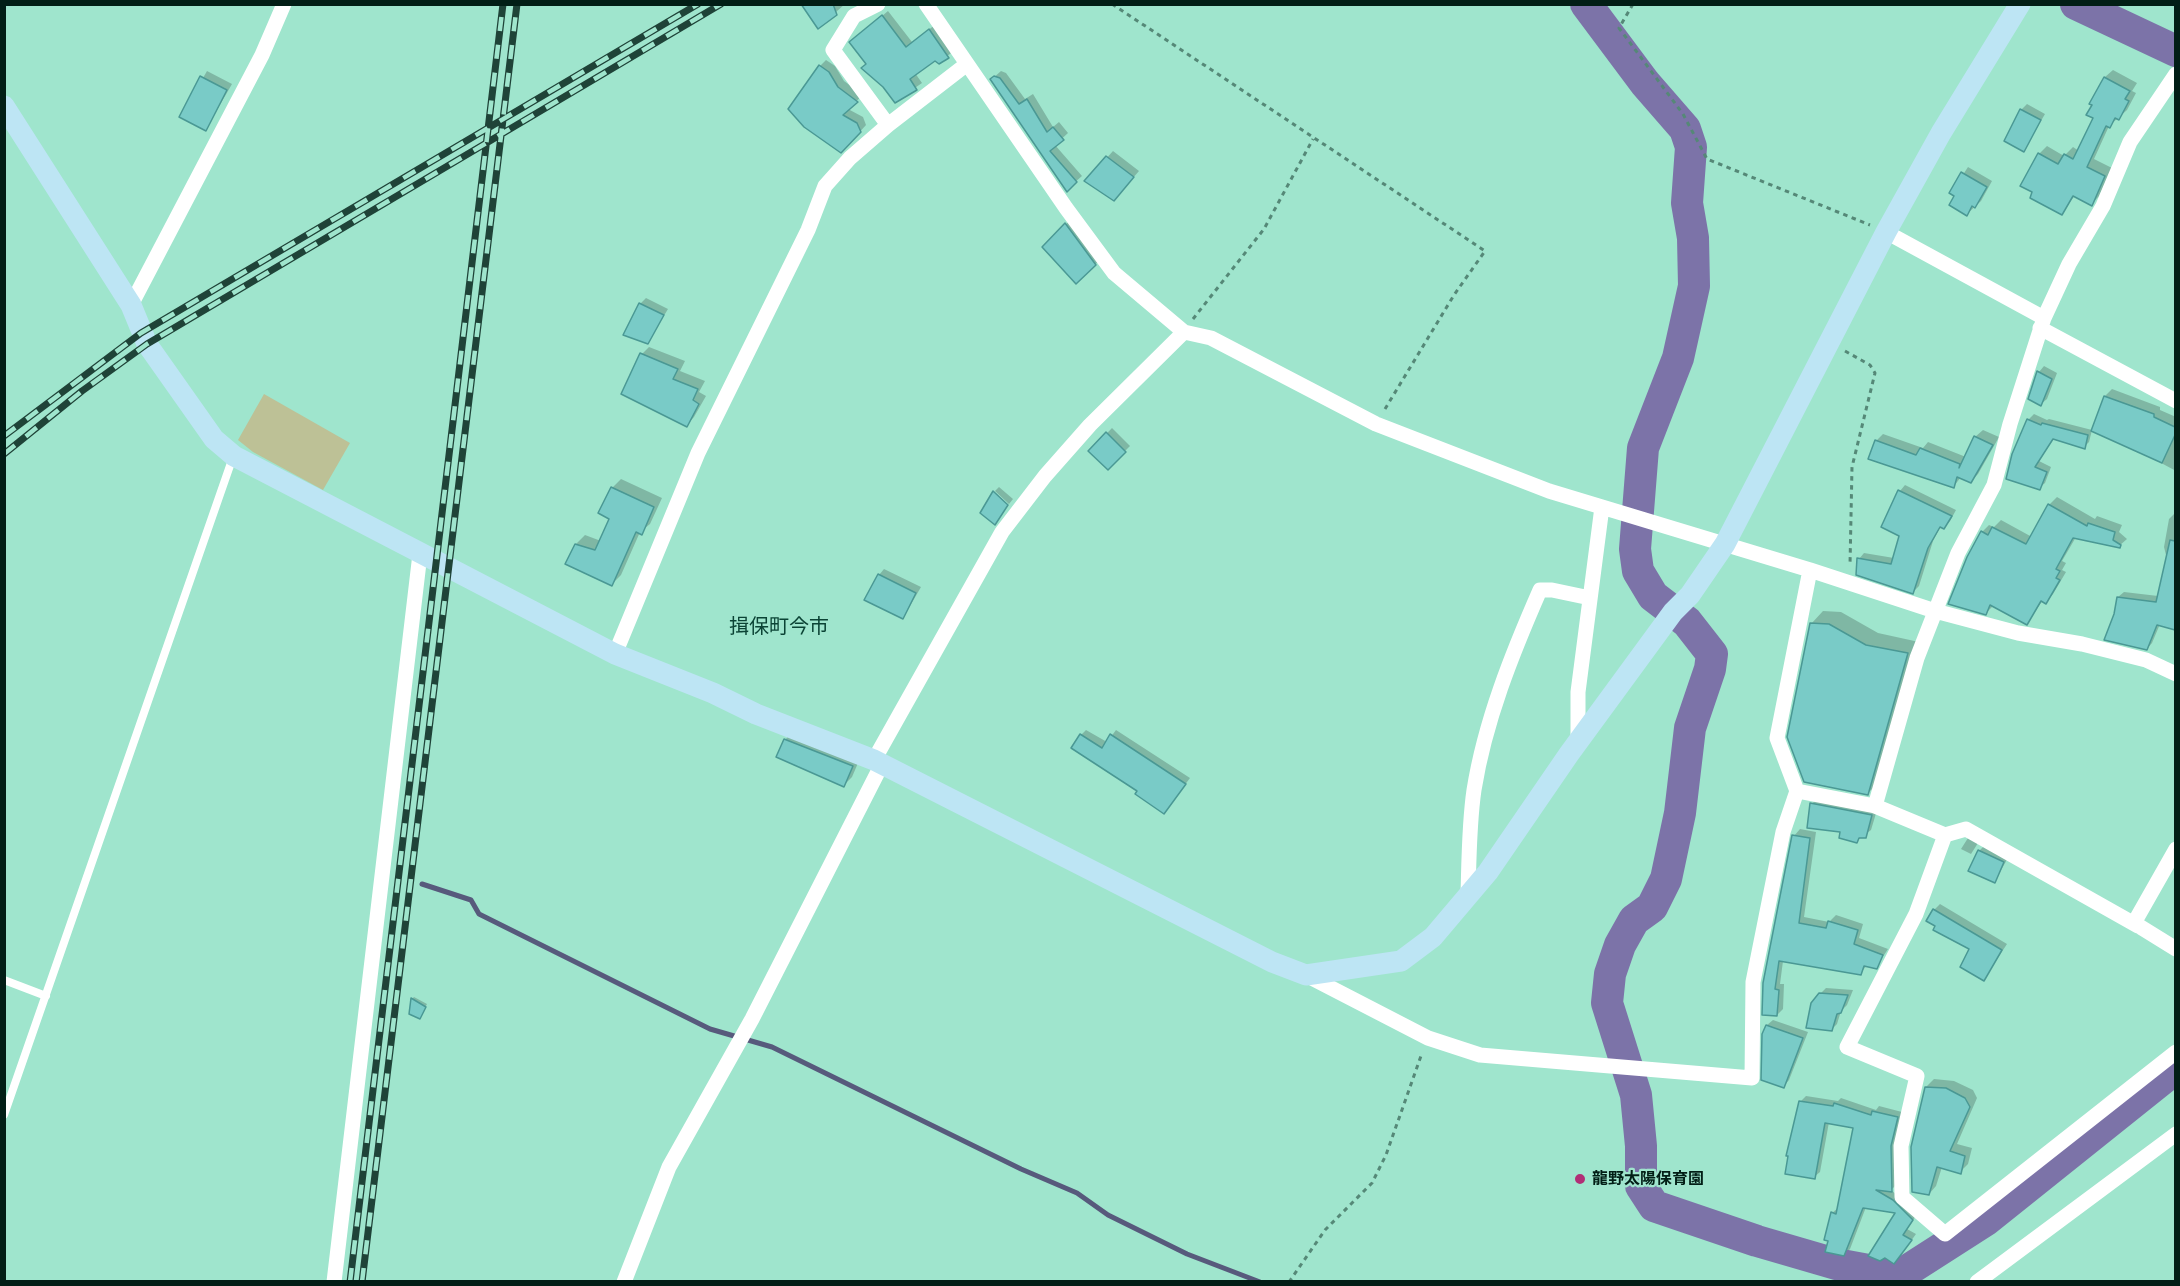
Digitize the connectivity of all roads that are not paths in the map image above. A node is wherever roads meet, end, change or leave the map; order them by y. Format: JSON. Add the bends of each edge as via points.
{"nodes":[{"id":1,"x":284,"y":4,"type":"edge"},
{"id":2,"x":878,"y":4,"type":"edge"},
{"id":3,"x":926,"y":4,"type":"edge"},
{"id":4,"x":2020,"y":4,"type":"edge"},
{"id":5,"x":967,"y":64,"type":"junction"},
{"id":6,"x":2175,"y":74,"type":"edge"},
{"id":7,"x":4,"y":106,"type":"edge"},
{"id":8,"x":888,"y":125,"type":"junction"},
{"id":9,"x":1886,"y":232,"type":"junction"},
{"id":10,"x":131,"y":305,"type":"junction"},
{"id":11,"x":2042,"y":323,"type":"junction"},
{"id":12,"x":1184,"y":332,"type":"junction"},
{"id":13,"x":2175,"y":401,"type":"edge"},
{"id":14,"x":234,"y":456,"type":"junction"},
{"id":15,"x":1602,"y":507,"type":"junction"},
{"id":16,"x":1725,"y":543,"type":"junction"},
{"id":17,"x":420,"y":554,"type":"junction"},
{"id":18,"x":1810,"y":570,"type":"junction"},
{"id":19,"x":1590,"y":598,"type":"junction"},
{"id":20,"x":1935,"y":610,"type":"junction"},
{"id":21,"x":615,"y":654,"type":"junction"},
{"id":22,"x":2175,"y":674,"type":"edge"},
{"id":23,"x":1578,"y":742,"type":"junction"},
{"id":24,"x":878,"y":762,"type":"junction"},
{"id":25,"x":1797,"y":791,"type":"junction"},
{"id":26,"x":1875,"y":806,"type":"junction"},
{"id":27,"x":1945,"y":836,"type":"junction"},
{"id":28,"x":2175,"y":849,"type":"edge"},
{"id":29,"x":1468,"y":895,"type":"junction"},
{"id":30,"x":2138,"y":926,"type":"junction"},
{"id":31,"x":2175,"y":949,"type":"edge"},
{"id":32,"x":1306,"y":975,"type":"junction"},
{"id":33,"x":4,"y":980,"type":"edge"},
{"id":34,"x":46,"y":996,"type":"junction"},
{"id":35,"x":2175,"y":1052,"type":"edge"},
{"id":36,"x":4,"y":1114,"type":"edge"},
{"id":37,"x":2175,"y":1134,"type":"edge"},
{"id":38,"x":334,"y":1281,"type":"edge"},
{"id":39,"x":624,"y":1281,"type":"edge"},
{"id":40,"x":1977,"y":1281,"type":"edge"}],
"edges":[{"from":1,"to":10,"type":"street","via":[[262,55]]},
{"from":2,"to":8,"type":"street","via":[[854,16],[833,50]]},
{"from":3,"to":5,"type":"street"},
{"from":4,"to":9,"type":"street"},
{"from":5,"to":8,"type":"street"},
{"from":5,"to":12,"type":"street","via":[[1114,273]]},
{"from":6,"to":11,"type":"street","via":[[2130,142],[2103,206],[2069,264]]},
{"from":7,"to":10,"type":"street"},
{"from":8,"to":21,"type":"street","via":[[825,186],[808,230],[698,453]]},
{"from":9,"to":11,"type":"street"},
{"from":9,"to":16,"type":"street"},
{"from":10,"to":14,"type":"street","via":[[147,344],[214,439]]},
{"from":11,"to":13,"type":"street"},
{"from":11,"to":20,"type":"street","via":[[1994,485],[1958,553]]},
{"from":12,"to":15,"type":"street","via":[[1211,338],[1376,424],[1549,491]]},
{"from":12,"to":24,"type":"street","via":[[1090,425],[1002,532]]},
{"from":14,"to":17,"type":"street"},
{"from":14,"to":34,"type":"lane"},
{"from":15,"to":16,"type":"street"},
{"from":15,"to":19,"type":"street"},
{"from":16,"to":18,"type":"street"},
{"from":16,"to":23,"type":"street"},
{"from":17,"to":21,"type":"street"},
{"from":17,"to":38,"type":"street"},
{"from":18,"to":20,"type":"street"},
{"from":18,"to":25,"type":"street","via":[[1777,738]]},
{"from":19,"to":23,"type":"street","via":[[1578,692]]},
{"from":19,"to":29,"type":"street","via":[[1540,590],[1518,641],[1489,726],[1474,790]]},
{"from":20,"to":22,"type":"street","via":[[2018,633],[2146,660]]},
{"from":20,"to":26,"type":"street","via":[[1917,658]]},
{"from":21,"to":24,"type":"street"},
{"from":23,"to":29,"type":"street"},
{"from":24,"to":32,"type":"street","via":[[1272,962]]},
{"from":24,"to":39,"type":"street","via":[[752,1019],[669,1167]]},
{"from":25,"to":26,"type":"street"},
{"from":25,"to":32,"type":"street","via":[[1783,832],[1753,982],[1752,1078],[1480,1055],[1428,1038]]},
{"from":26,"to":27,"type":"street"},
{"from":27,"to":30,"type":"street","via":[[1966,829]]},
{"from":27,"to":35,"type":"street","via":[[1916,914],[1847,1047],[1917,1076],[1901,1146],[1902,1197],[1945,1234]]},
{"from":28,"to":30,"type":"street","via":[[2134,923]]},
{"from":29,"to":32,"type":"street","via":[[1433,937],[1401,961]]},
{"from":30,"to":31,"type":"street"},
{"from":33,"to":34,"type":"lane"},
{"from":34,"to":36,"type":"lane"},
{"from":37,"to":40,"type":"street"}]}
